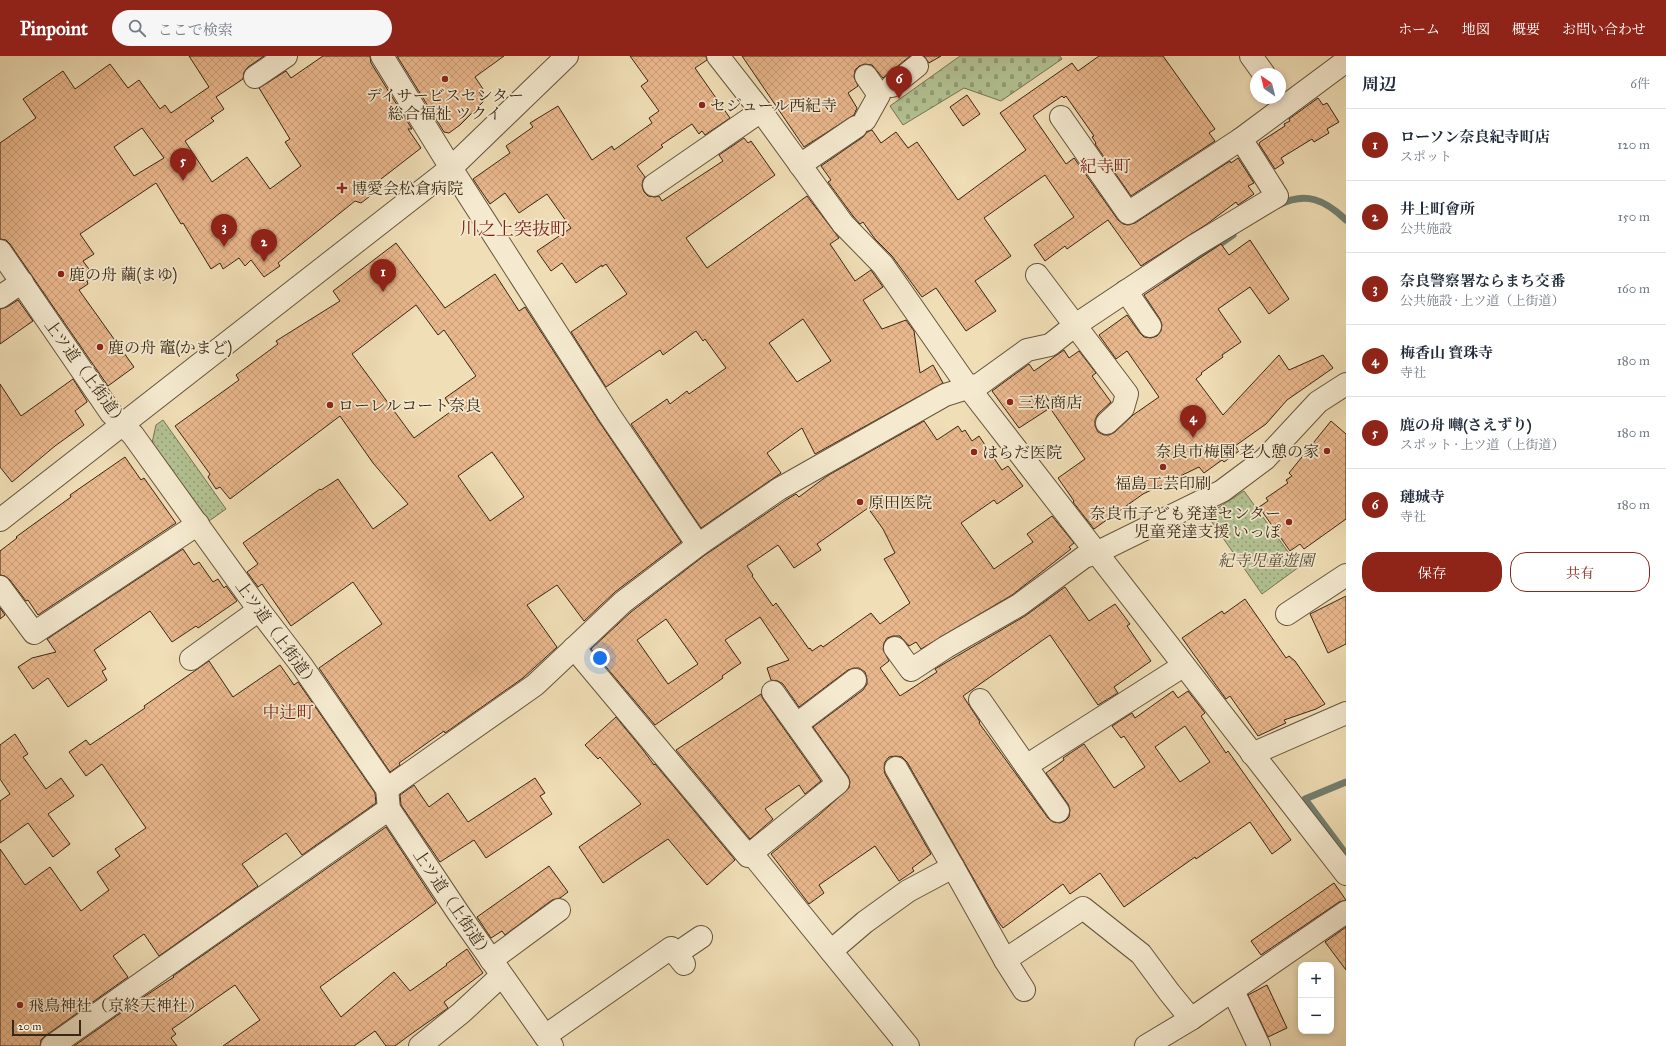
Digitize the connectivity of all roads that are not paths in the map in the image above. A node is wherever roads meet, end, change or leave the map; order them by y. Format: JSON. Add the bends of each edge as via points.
{"nodes":[{"id":1,"x":286,"y":56,"type":"edge"},
{"id":2,"x":382,"y":56,"type":"edge"},
{"id":3,"x":567,"y":56,"type":"edge"},
{"id":4,"x":718,"y":56,"type":"edge"},
{"id":5,"x":1251,"y":56,"type":"edge"},
{"id":6,"x":1346,"y":62,"type":"edge"},
{"id":7,"x":917,"y":66,"type":"dead end"},
{"id":8,"x":1260,"y":68,"type":"edge"},
{"id":9,"x":866,"y":76,"type":"dead end"},
{"id":10,"x":255,"y":77,"type":"dead end"},
{"id":11,"x":886,"y":90,"type":"junction"},
{"id":12,"x":1286,"y":98,"type":"edge"},
{"id":13,"x":1279,"y":104,"type":"edge"},
{"id":14,"x":761,"y":111,"type":"junction"},
{"id":15,"x":1061,"y":117,"type":"dead end"},
{"id":16,"x":1241,"y":139,"type":"junction"},
{"id":17,"x":800,"y":165,"type":"junction"},
{"id":18,"x":451,"y":168,"type":"junction"},
{"id":19,"x":654,"y":185,"type":"dead end"},
{"id":20,"x":0,"y":251,"type":"edge"},
{"id":21,"x":1037,"y":275,"type":"dead end"},
{"id":22,"x":22,"y":282,"type":"junction"},
{"id":23,"x":1126,"y":291,"type":"junction"},
{"id":24,"x":0,"y":297,"type":"edge"},
{"id":25,"x":1074,"y":326,"type":"junction"},
{"id":26,"x":1150,"y":326,"type":"dead end"},
{"id":27,"x":1346,"y":384,"type":"edge"},
{"id":28,"x":968,"y":387,"type":"junction"},
{"id":29,"x":1107,"y":422,"type":"dead end"},
{"id":30,"x":123,"y":425,"type":"junction"},
{"id":31,"x":0,"y":520,"type":"edge"},
{"id":32,"x":198,"y":524,"type":"junction"},
{"id":33,"x":698,"y":545,"type":"junction"},
{"id":34,"x":1096,"y":553,"type":"junction"},
{"id":35,"x":1346,"y":575,"type":"edge"},
{"id":36,"x":0,"y":587,"type":"edge"},
{"id":37,"x":259,"y":610,"type":"junction"},
{"id":38,"x":1287,"y":614,"type":"dead end"},
{"id":39,"x":574,"y":648,"type":"junction"},
{"id":40,"x":894,"y":648,"type":"dead end"},
{"id":41,"x":191,"y":659,"type":"dead end"},
{"id":42,"x":1183,"y":666,"type":"junction"},
{"id":43,"x":855,"y":680,"type":"dead end"},
{"id":44,"x":773,"y":692,"type":"dead end"},
{"id":45,"x":980,"y":700,"type":"dead end"},
{"id":46,"x":1346,"y":713,"type":"edge"},
{"id":47,"x":797,"y":724,"type":"junction"},
{"id":48,"x":1252,"y":754,"type":"junction"},
{"id":49,"x":1026,"y":766,"type":"junction"},
{"id":50,"x":896,"y":768,"type":"dead end"},
{"id":51,"x":388,"y":799,"type":"junction"},
{"id":52,"x":1058,"y":811,"type":"dead end"},
{"id":53,"x":752,"y":854,"type":"junction"},
{"id":54,"x":953,"y":867,"type":"junction"},
{"id":55,"x":1346,"y":874,"type":"edge"},
{"id":56,"x":560,"y":910,"type":"dead end"},
{"id":57,"x":1346,"y":912,"type":"edge"},
{"id":58,"x":701,"y":937,"type":"dead end"},
{"id":59,"x":831,"y":951,"type":"junction"},
{"id":60,"x":1005,"y":960,"type":"junction"},
{"id":61,"x":496,"y":968,"type":"junction"},
{"id":62,"x":1024,"y":990,"type":"dead end"},
{"id":63,"x":1233,"y":990,"type":"junction"},
{"id":64,"x":1191,"y":1019,"type":"junction"},
{"id":65,"x":548,"y":1041,"type":"edge"},
{"id":66,"x":52,"y":1046,"type":"edge"},
{"id":67,"x":420,"y":1046,"type":"edge"},
{"id":68,"x":908,"y":1046,"type":"edge"},
{"id":69,"x":1146,"y":1046,"type":"edge"},
{"id":70,"x":1259,"y":1046,"type":"edge"}],
"edges":[{"from":1,"to":10,"type":"street"},
{"from":2,"to":18,"type":"street"},
{"from":3,"to":18,"type":"street"},
{"from":4,"to":14,"type":"street"},
{"from":5,"to":8,"type":"street"},
{"from":6,"to":12,"type":"street"},
{"from":7,"to":11,"type":"street"},
{"from":9,"to":11,"type":"street"},
{"from":11,"to":17,"type":"street","via":[[860,123]]},
{"from":13,"to":16,"type":"street"},
{"from":14,"to":17,"type":"street"},
{"from":14,"to":19,"type":"street"},
{"from":15,"to":16,"type":"street","via":[[1128,213]]},
{"from":16,"to":23,"type":"street","via":[[1277,196]]},
{"from":17,"to":28,"type":"street","via":[[843,224],[883,265]]},
{"from":18,"to":30,"type":"street"},
{"from":18,"to":33,"type":"street","via":[[610,416]]},
{"from":20,"to":22,"type":"street","name":"上ツ道（上街道）"},
{"from":21,"to":25,"type":"street"},
{"from":22,"to":24,"type":"street"},
{"from":22,"to":30,"type":"street","name":"上ツ道（上街道）","via":[[111,413]]},
{"from":23,"to":25,"type":"street"},
{"from":23,"to":26,"type":"street"},
{"from":25,"to":28,"type":"street","via":[[1050,345],[1027,350],[980,384]]},
{"from":25,"to":29,"type":"street","via":[[1127,394],[1123,408]]},
{"from":27,"to":34,"type":"street","via":[[1318,402],[1265,459],[1222,491]]},
{"from":28,"to":33,"type":"street","via":[[945,395],[779,489]]},
{"from":28,"to":34,"type":"street"},
{"from":30,"to":31,"type":"street"},
{"from":30,"to":32,"type":"street","name":"上ツ道（上街道）"},
{"from":32,"to":36,"type":"street","via":[[34,633]]},
{"from":32,"to":37,"type":"street","name":"上ツ道（上街道）"},
{"from":33,"to":39,"type":"street","via":[[623,602]]},
{"from":34,"to":40,"type":"street","via":[[1084,557],[1019,605],[911,670]]},
{"from":34,"to":42,"type":"street"},
{"from":35,"to":38,"type":"street"},
{"from":37,"to":41,"type":"street"},
{"from":37,"to":51,"type":"street","name":"上ツ道（上街道）","via":[[302,666]]},
{"from":39,"to":51,"type":"street","via":[[535,685]]},
{"from":39,"to":53,"type":"street","via":[[748,856]]},
{"from":42,"to":48,"type":"street"},
{"from":42,"to":49,"type":"street"},
{"from":43,"to":47,"type":"street"},
{"from":44,"to":47,"type":"street"},
{"from":45,"to":49,"type":"street"},
{"from":46,"to":48,"type":"street"},
{"from":47,"to":53,"type":"street","via":[[838,783]]},
{"from":48,"to":55,"type":"street"},
{"from":49,"to":52,"type":"street"},
{"from":50,"to":54,"type":"street"},
{"from":51,"to":61,"type":"street","name":"上ツ道（上街道）","via":[[452,905]]},
{"from":51,"to":66,"type":"street"},
{"from":53,"to":59,"type":"street"},
{"from":54,"to":59,"type":"street","via":[[908,891]]},
{"from":54,"to":60,"type":"street"},
{"from":56,"to":61,"type":"street"},
{"from":57,"to":63,"type":"street"},
{"from":58,"to":65,"type":"street","via":[[680,959],[671,948]]},
{"from":59,"to":68,"type":"street"},
{"from":60,"to":62,"type":"street"},
{"from":60,"to":64,"type":"street","via":[[1083,908],[1141,954]]},
{"from":61,"to":65,"type":"street","name":"上ツ道（上街道）"},
{"from":61,"to":67,"type":"street","via":[[461,1013]]},
{"from":63,"to":64,"type":"street"},
{"from":63,"to":70,"type":"street"},
{"from":64,"to":69,"type":"street"}]}
